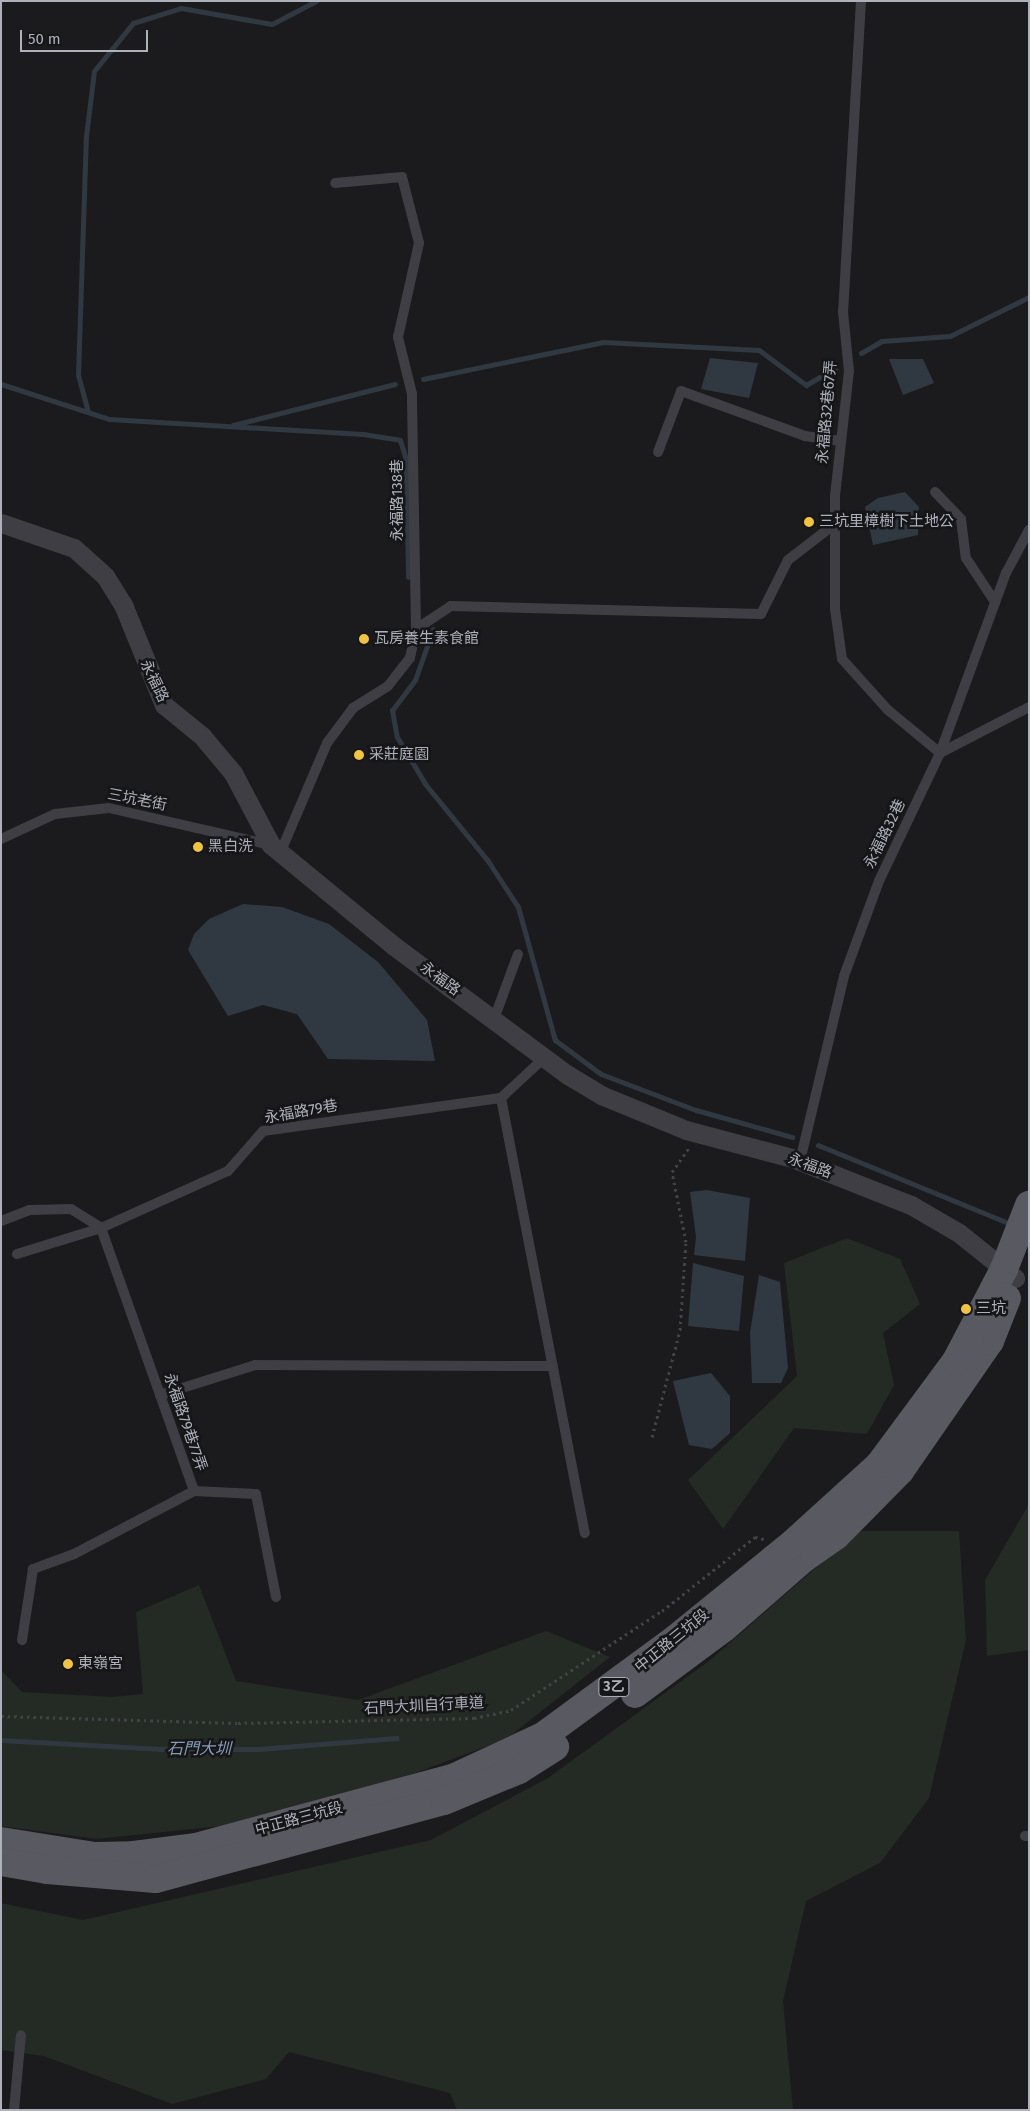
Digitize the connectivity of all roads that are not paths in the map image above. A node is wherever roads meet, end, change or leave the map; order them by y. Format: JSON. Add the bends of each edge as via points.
{"nodes":[{"id":1,"x":862,"y":1,"type":"edge"},
{"id":2,"x":335,"y":183,"type":"dead end"},
{"id":3,"x":840,"y":441,"type":"junction"},
{"id":4,"x":658,"y":452,"type":"dead end"},
{"id":5,"x":935,"y":492,"type":"dead end"},
{"id":6,"x":1,"y":523,"type":"edge"},
{"id":7,"x":835,"y":524,"type":"junction"},
{"id":8,"x":1029,"y":530,"type":"edge"},
{"id":9,"x":995,"y":602,"type":"junction"},
{"id":10,"x":416,"y":629,"type":"junction"},
{"id":11,"x":1029,"y":707,"type":"edge"},
{"id":12,"x":940,"y":753,"type":"junction"},
{"id":13,"x":1,"y":839,"type":"edge"},
{"id":14,"x":276,"y":848,"type":"junction"},
{"id":15,"x":518,"y":954,"type":"dead end"},
{"id":16,"x":494,"y":1019,"type":"junction"},
{"id":17,"x":545,"y":1057,"type":"junction"},
{"id":18,"x":501,"y":1098,"type":"junction"},
{"id":19,"x":800,"y":1161,"type":"junction"},
{"id":20,"x":1029,"y":1205,"type":"edge"},
{"id":21,"x":1,"y":1221,"type":"edge"},
{"id":22,"x":101,"y":1228,"type":"junction"},
{"id":23,"x":1029,"y":1248,"type":"edge"},
{"id":24,"x":17,"y":1254,"type":"dead end"},
{"id":25,"x":1010,"y":1274,"type":"junction"},
{"id":26,"x":553,"y":1366,"type":"junction"},
{"id":27,"x":160,"y":1395,"type":"junction"},
{"id":28,"x":194,"y":1490,"type":"junction"},
{"id":29,"x":586,"y":1533,"type":"dead end"},
{"id":30,"x":276,"y":1598,"type":"dead end"},
{"id":31,"x":22,"y":1640,"type":"dead end"},
{"id":32,"x":1,"y":1841,"type":"edge"},
{"id":33,"x":1,"y":1862,"type":"edge"},
{"id":34,"x":21,"y":2035,"type":"dead end"},
{"id":35,"x":14,"y":2110,"type":"edge"}],
"edges":[{"from":1,"to":3,"type":"lane","name":"永福路32巷67弄","via":[[843,312],[849,371]]},
{"from":2,"to":10,"type":"lane","name":"永福路138巷","via":[[402,177],[419,243],[398,337],[412,394]]},
{"from":3,"to":4,"type":"lane","via":[[805,436],[681,391]]},
{"from":3,"to":7,"type":"lane","name":"永福路32巷67弄"},
{"from":5,"to":9,"type":"lane","via":[[961,519],[966,558]]},
{"from":6,"to":14,"type":"street","name":"永福路","via":[[74,548],[105,576],[124,607],[164,704],[202,736],[233,773]]},
{"from":7,"to":10,"type":"lane","via":[[788,560],[761,614],[451,606]]},
{"from":7,"to":12,"type":"lane","name":"永福路32巷67弄","via":[[834,609],[842,659],[888,710]]},
{"from":8,"to":9,"type":"lane","name":"永福路32巷"},
{"from":9,"to":12,"type":"lane","name":"永福路32巷"},
{"from":10,"to":14,"type":"lane","name":"永福路138巷","via":[[410,658],[388,686],[353,708],[327,743]]},
{"from":11,"to":12,"type":"lane"},
{"from":12,"to":19,"type":"lane","name":"永福路32巷","via":[[879,881],[844,976]]},
{"from":13,"to":14,"type":"lane","name":"三坑老街","via":[[54,814],[110,808]]},
{"from":14,"to":16,"type":"street","name":"永福路","via":[[394,946]]},
{"from":15,"to":16,"type":"lane"},
{"from":16,"to":17,"type":"street","name":"永福路"},
{"from":17,"to":18,"type":"lane"},
{"from":17,"to":19,"type":"street","name":"永福路","via":[[601,1095],[700,1134]]},
{"from":18,"to":22,"type":"lane","name":"永福路79巷","via":[[263,1131],[228,1171]]},
{"from":18,"to":26,"type":"lane"},
{"from":19,"to":25,"type":"street","name":"永福路","via":[[911,1205],[959,1233]]},
{"from":20,"to":25,"type":"main road","name":"中正路三坑段","number":"3乙"},
{"from":21,"to":22,"type":"lane","via":[[29,1210],[71,1210]]},
{"from":22,"to":24,"type":"lane","name":"永福路79巷"},
{"from":22,"to":27,"type":"lane","name":"永福路79巷77弄"},
{"from":23,"to":25,"type":"main road","name":"中正路三坑段","number":"3乙"},
{"from":25,"to":32,"type":"main road","name":"中正路三坑段","number":"3乙","via":[[956,1361],[879,1465],[792,1544],[592,1703],[543,1736],[454,1777],[196,1847],[95,1856]]},
{"from":25,"to":33,"type":"main road","name":"中正路三坑段","number":"3乙","via":[[990,1341],[937,1421],[900,1471],[836,1536],[803,1559],[724,1628],[607,1714],[519,1770],[444,1801],[156,1879],[47,1870]]},
{"from":26,"to":27,"type":"lane","via":[[255,1365]]},
{"from":26,"to":29,"type":"lane"},
{"from":27,"to":28,"type":"lane","name":"永福路79巷77弄"},
{"from":28,"to":30,"type":"lane","via":[[256,1494]]},
{"from":28,"to":31,"type":"lane","name":"永福路79巷77弄","via":[[74,1554],[33,1569]]},
{"from":34,"to":35,"type":"lane"}]}
